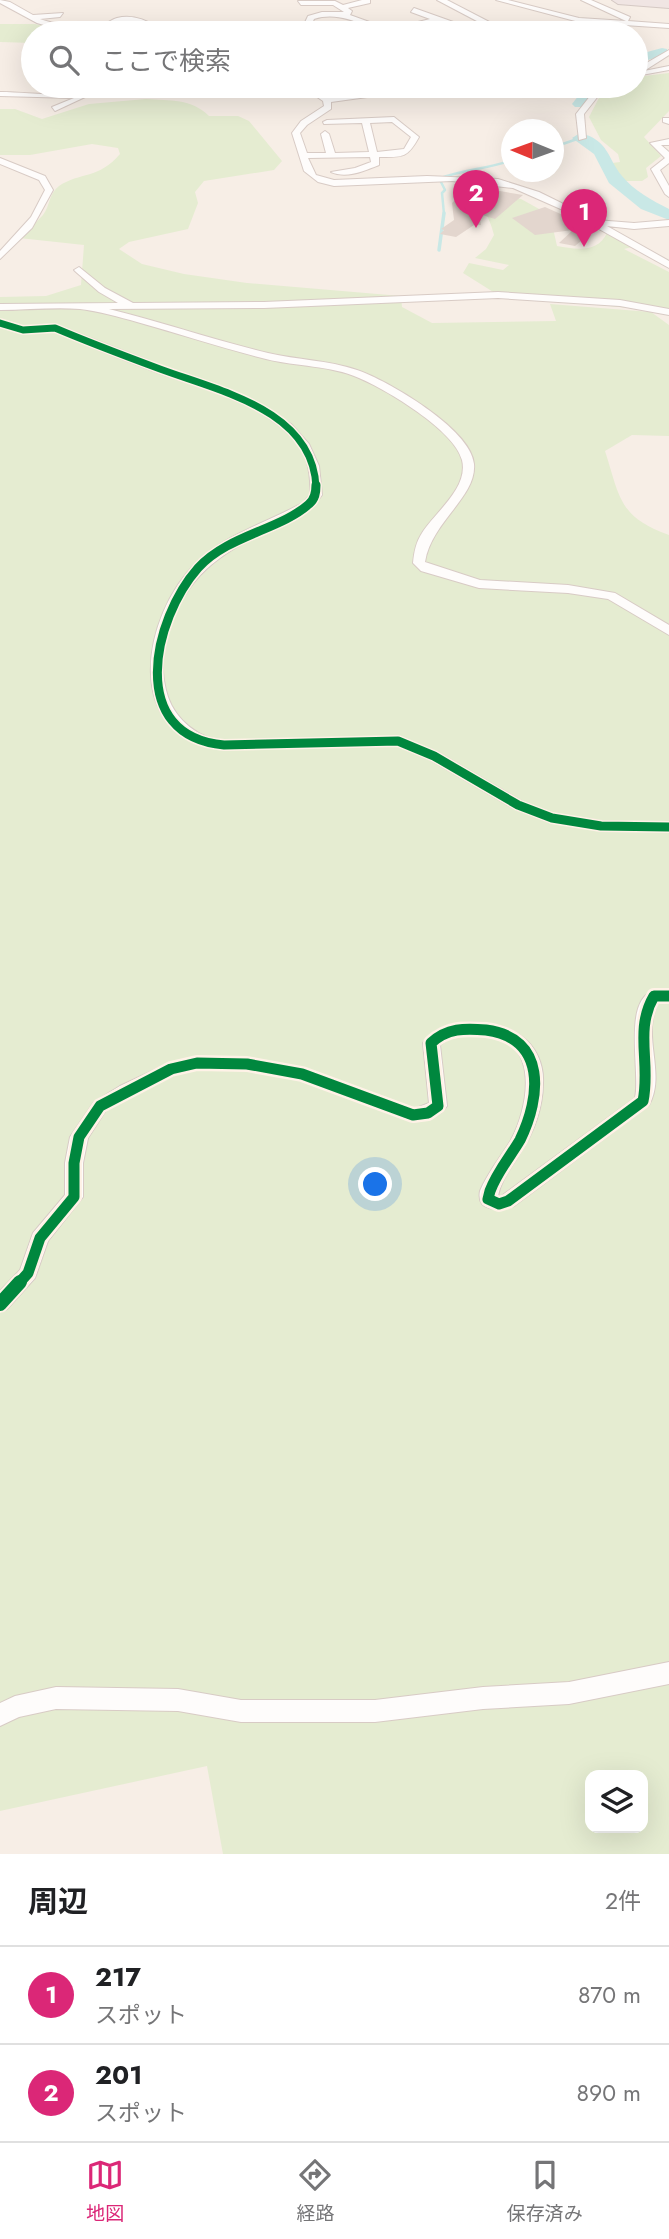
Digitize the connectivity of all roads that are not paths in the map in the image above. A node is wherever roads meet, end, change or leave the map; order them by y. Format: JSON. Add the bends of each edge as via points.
{"nodes":[{"id":1,"x":441,"y":0,"type":"edge"},
{"id":2,"x":500,"y":0,"type":"edge"},
{"id":3,"x":586,"y":0,"type":"edge"},
{"id":4,"x":618,"y":0,"type":"edge"},
{"id":5,"x":0,"y":1,"type":"edge"},
{"id":6,"x":369,"y":1,"type":"edge"},
{"id":7,"x":300,"y":3,"type":"dead end"},
{"id":8,"x":669,"y":4,"type":"edge"},
{"id":9,"x":342,"y":7,"type":"junction"},
{"id":10,"x":414,"y":10,"type":"dead end"},
{"id":11,"x":56,"y":15,"type":"dead end"},
{"id":12,"x":346,"y":16,"type":"junction"},
{"id":13,"x":115,"y":17,"type":"dead end"},
{"id":14,"x":192,"y":18,"type":"dead end"},
{"id":15,"x":33,"y":19,"type":"junction"},
{"id":16,"x":437,"y":19,"type":"junction"},
{"id":17,"x":44,"y":21,"type":"edge"},
{"id":18,"x":103,"y":21,"type":"edge"},
{"id":19,"x":114,"y":21,"type":"edge"},
{"id":20,"x":139,"y":21,"type":"edge"},
{"id":21,"x":188,"y":21,"type":"edge"},
{"id":22,"x":311,"y":21,"type":"edge"},
{"id":23,"x":361,"y":21,"type":"edge"},
{"id":24,"x":429,"y":21,"type":"edge"},
{"id":25,"x":441,"y":21,"type":"edge"},
{"id":26,"x":483,"y":21,"type":"edge"},
{"id":27,"x":606,"y":21,"type":"edge"},
{"id":28,"x":631,"y":21,"type":"edge"},
{"id":29,"x":648,"y":24,"type":"edge"},
{"id":30,"x":669,"y":27,"type":"edge"},
{"id":31,"x":648,"y":33,"type":"edge"},
{"id":32,"x":669,"y":52,"type":"edge"},
{"id":33,"x":648,"y":65,"type":"edge"},
{"id":34,"x":669,"y":68,"type":"edge"},
{"id":35,"x":648,"y":71,"type":"edge"},
{"id":36,"x":0,"y":94,"type":"edge"},
{"id":37,"x":21,"y":94,"type":"edge"},
{"id":38,"x":80,"y":98,"type":"edge"},
{"id":39,"x":324,"y":98,"type":"edge"},
{"id":40,"x":380,"y":98,"type":"edge"},
{"id":41,"x":591,"y":98,"type":"edge"},
{"id":42,"x":327,"y":100,"type":"junction"},
{"id":43,"x":386,"y":107,"type":"junction"},
{"id":44,"x":55,"y":108,"type":"dead end"},
{"id":45,"x":365,"y":120,"type":"junction"},
{"id":46,"x":327,"y":122,"type":"dead end"},
{"id":47,"x":325,"y":134,"type":"dead end"},
{"id":48,"x":582,"y":138,"type":"dead end"},
{"id":49,"x":669,"y":142,"type":"edge"},
{"id":50,"x":375,"y":154,"type":"junction"},
{"id":51,"x":331,"y":155,"type":"junction"},
{"id":52,"x":302,"y":156,"type":"junction"},
{"id":53,"x":669,"y":158,"type":"edge"},
{"id":54,"x":0,"y":161,"type":"edge"},
{"id":55,"x":309,"y":173,"type":"junction"},
{"id":56,"x":669,"y":194,"type":"edge"},
{"id":57,"x":669,"y":223,"type":"edge"},
{"id":58,"x":603,"y":225,"type":"junction"},
{"id":59,"x":0,"y":256,"type":"edge"},
{"id":60,"x":669,"y":265,"type":"edge"},
{"id":61,"x":79,"y":270,"type":"dead end"},
{"id":62,"x":129,"y":306,"type":"junction"},
{"id":63,"x":0,"y":307,"type":"edge"},
{"id":64,"x":84,"y":307,"type":"junction"},
{"id":65,"x":669,"y":312,"type":"edge"},
{"id":66,"x":198,"y":316,"type":"dead end"},
{"id":67,"x":0,"y":323,"type":"edge"},
{"id":68,"x":669,"y":631,"type":"edge"},
{"id":69,"x":669,"y":827,"type":"edge"},
{"id":70,"x":669,"y":996,"type":"edge"},
{"id":71,"x":0,"y":1304,"type":"edge"},
{"id":72,"x":669,"y":1672,"type":"edge"},
{"id":73,"x":0,"y":1715,"type":"edge"}],
"edges":[{"from":1,"to":26,"type":"street"},
{"from":2,"to":27,"type":"street","via":[[579,20]]},
{"from":3,"to":28,"type":"street"},
{"from":4,"to":8,"type":"highway"},
{"from":5,"to":15,"type":"street"},
{"from":6,"to":9,"type":"street"},
{"from":7,"to":9,"type":"street","via":[[329,2]]},
{"from":9,"to":12,"type":"street"},
{"from":10,"to":16,"type":"street"},
{"from":11,"to":15,"type":"street"},
{"from":12,"to":22,"type":"street","via":[[314,16]]},
{"from":12,"to":23,"type":"street"},
{"from":13,"to":18,"type":"street"},
{"from":14,"to":21,"type":"street"},
{"from":15,"to":17,"type":"street"},
{"from":16,"to":24,"type":"street"},
{"from":16,"to":25,"type":"street"},
{"from":19,"to":20,"type":"street"},
{"from":29,"to":30,"type":"street"},
{"from":30,"to":31,"type":"street","via":[[658,34]]},
{"from":32,"to":33,"type":"street"},
{"from":34,"to":35,"type":"street"},
{"from":36,"to":37,"type":"street"},
{"from":38,"to":44,"type":"street"},
{"from":39,"to":42,"type":"street"},
{"from":40,"to":43,"type":"street"},
{"from":41,"to":48,"type":"street","via":[[580,114]]},
{"from":42,"to":43,"type":"street"},
{"from":42,"to":52,"type":"street","via":[[328,107],[296,133],[302,142]]},
{"from":43,"to":45,"type":"street"},
{"from":43,"to":50,"type":"street","via":[[415,136],[407,151]]},
{"from":45,"to":46,"type":"street"},
{"from":45,"to":50,"type":"street"},
{"from":47,"to":51,"type":"street"},
{"from":49,"to":53,"type":"street","via":[[654,143]]},
{"from":50,"to":51,"type":"street"},
{"from":50,"to":55,"type":"street","via":[[376,163],[356,171]]},
{"from":51,"to":52,"type":"street"},
{"from":52,"to":55,"type":"street"},
{"from":53,"to":56,"type":"street","via":[[655,169]]},
{"from":54,"to":59,"type":"street","via":[[42,178],[49,190],[29,227]]},
{"from":55,"to":58,"type":"street","via":[[334,183],[514,185]]},
{"from":57,"to":58,"type":"street"},
{"from":58,"to":60,"type":"street"},
{"from":61,"to":62,"type":"street"},
{"from":62,"to":64,"type":"street"},
{"from":62,"to":65,"type":"street","via":[[505,295],[620,303]]},
{"from":62,"to":66,"type":"street"},
{"from":63,"to":64,"type":"street"},
{"from":64,"to":68,"type":"street","via":[[256,354],[338,368],[373,381],[438,423],[453,436],[468,461],[467,475],[454,500],[426,530],[419,563],[479,584],[611,596]]},
{"from":67,"to":69,"type":"street","via":[[23,330],[55,328],[235,398],[285,425],[313,462],[317,495],[308,505],[202,564],[167,617],[153,672],[159,699],[190,734],[219,744],[398,741],[420,748],[535,812],[589,826]]},
{"from":70,"to":71,"type":"street","via":[[654,996],[640,1023],[648,1087],[643,1101],[499,1204],[488,1199],[489,1188],[520,1140],[536,1088],[534,1060],[524,1045],[509,1035],[488,1029],[448,1029],[438,1037],[431,1043],[432,1069],[439,1079],[438,1106],[412,1115],[302,1074],[247,1064],[197,1063],[160,1074],[100,1106],[79,1137],[74,1197],[40,1238],[28,1273]]},
{"from":72,"to":73,"type":"street","via":[[569,1693],[375,1711],[241,1711],[178,1700],[56,1698]]}]}
